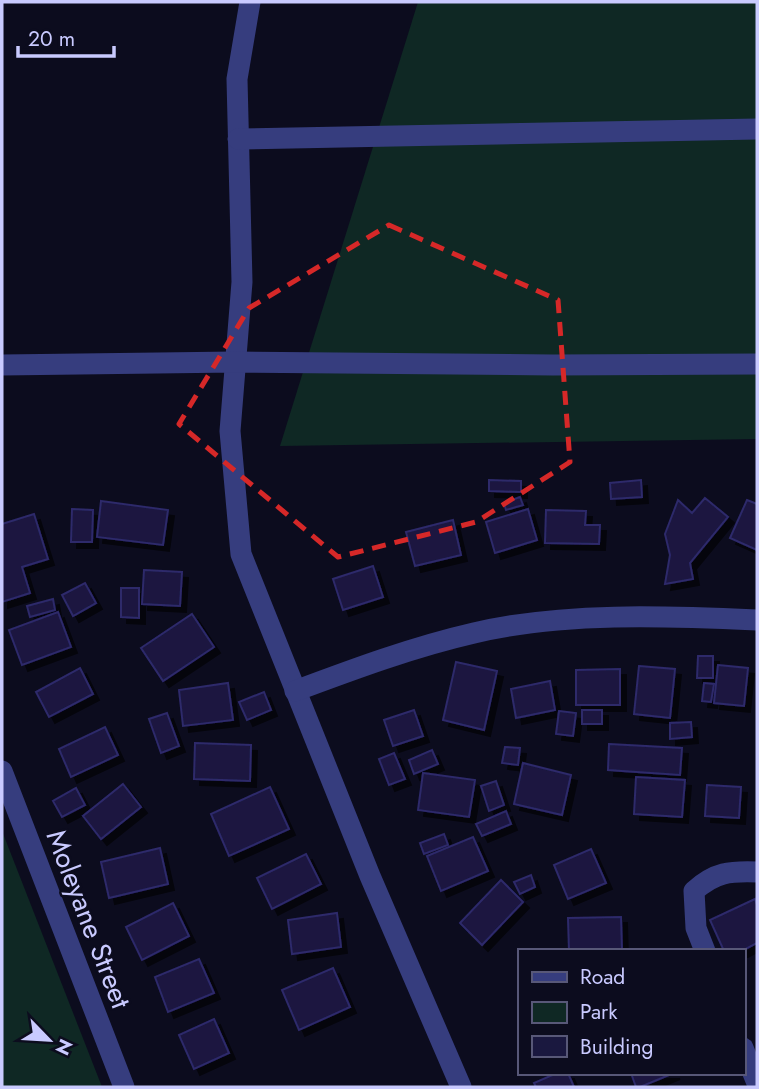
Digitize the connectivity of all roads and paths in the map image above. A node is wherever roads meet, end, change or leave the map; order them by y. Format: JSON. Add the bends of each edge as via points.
{"nodes":[{"id":1,"x":250,"y":2,"type":"edge"},
{"id":2,"x":757,"y":129,"type":"edge"},
{"id":3,"x":238,"y":139,"type":"junction"},
{"id":4,"x":235,"y":362,"type":"junction"},
{"id":5,"x":757,"y":364,"type":"edge"},
{"id":6,"x":2,"y":365,"type":"edge"},
{"id":7,"x":757,"y":620,"type":"edge"},
{"id":8,"x":295,"y":691,"type":"junction"},
{"id":9,"x":2,"y":771,"type":"edge"},
{"id":10,"x":757,"y":872,"type":"edge"},
{"id":11,"x":704,"y":949,"type":"edge"},
{"id":12,"x":745,"y":1053,"type":"edge"},
{"id":13,"x":757,"y":1083,"type":"edge"},
{"id":14,"x":124,"y":1087,"type":"edge"},
{"id":15,"x":461,"y":1087,"type":"edge"}],
"edges":[{"from":1,"to":3,"type":"street","via":[[237,79]]},
{"from":2,"to":3,"type":"street"},
{"from":3,"to":4,"type":"street","via":[[242,282]]},
{"from":4,"to":5,"type":"street"},
{"from":4,"to":6,"type":"street"},
{"from":4,"to":8,"type":"street","via":[[230,430],[241,554]]},
{"from":7,"to":8,"type":"street","via":[[552,621],[475,632],[393,655]]},
{"from":8,"to":15,"type":"street"},
{"from":9,"to":14,"type":"street","name":"Moleyane Street"},
{"from":10,"to":11,"type":"street","via":[[730,872],[694,891],[696,928]]},
{"from":12,"to":13,"type":"street"}]}
